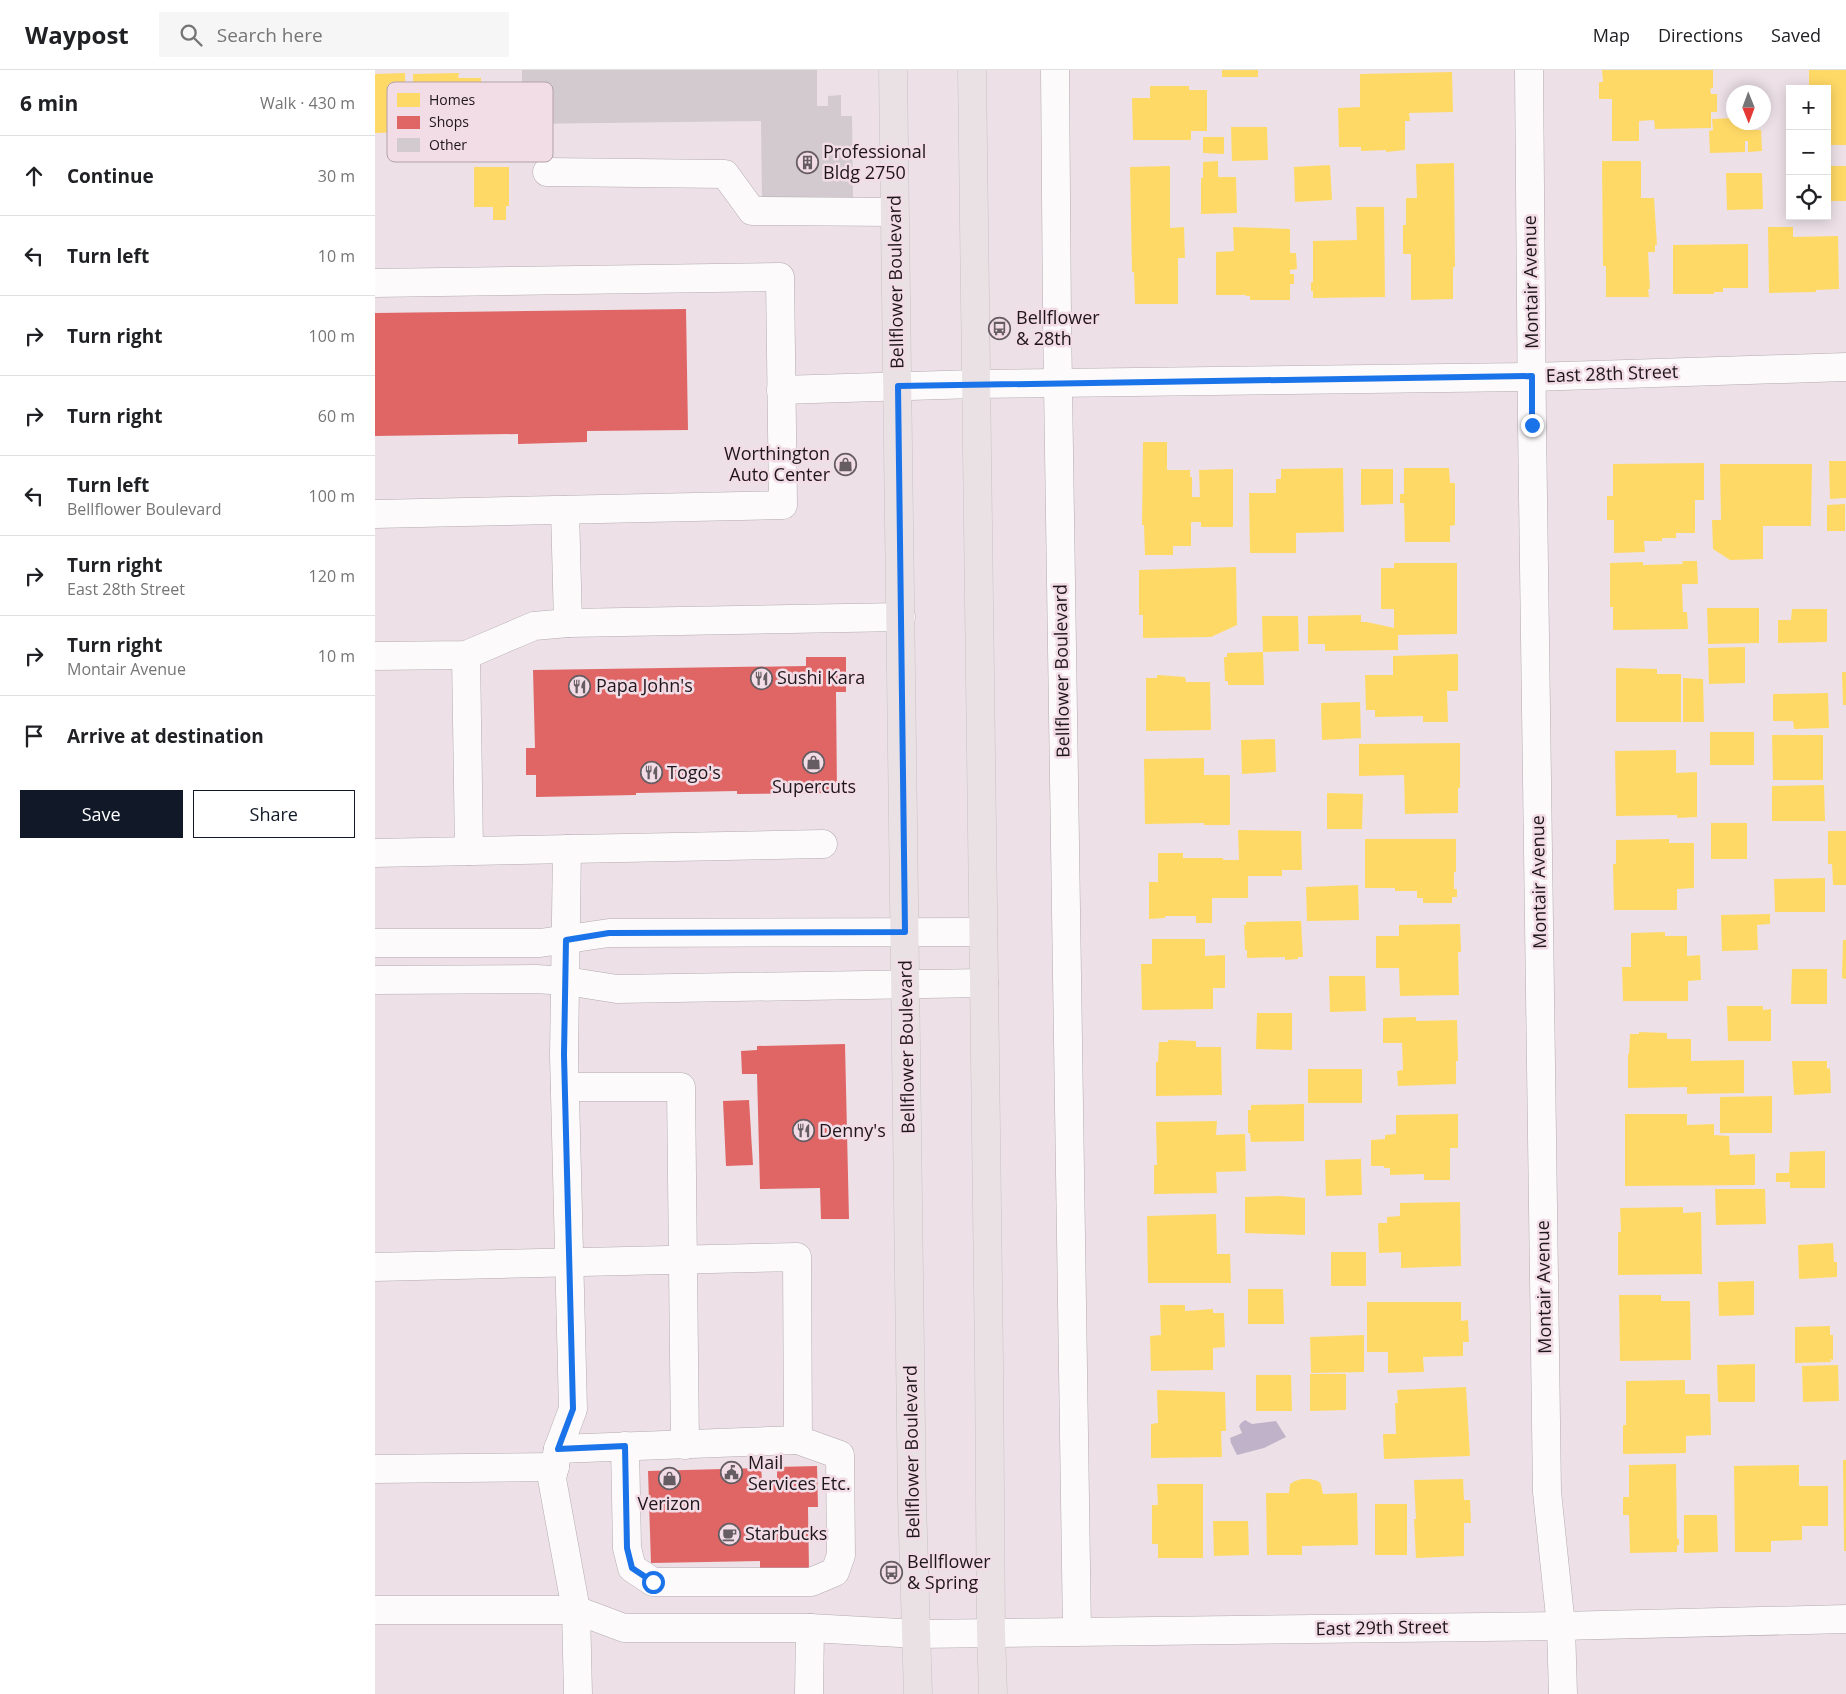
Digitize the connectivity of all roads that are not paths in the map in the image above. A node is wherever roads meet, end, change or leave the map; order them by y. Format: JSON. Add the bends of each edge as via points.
{"nodes":[{"id":1,"x":893,"y":70,"type":"edge"},
{"id":2,"x":972,"y":70,"type":"edge"},
{"id":3,"x":1055,"y":70,"type":"edge"},
{"id":4,"x":1529,"y":70,"type":"edge"},
{"id":5,"x":547,"y":172,"type":"dead end"},
{"id":6,"x":894,"y":212,"type":"junction"},
{"id":7,"x":375,"y":283,"type":"edge"},
{"id":8,"x":1846,"y":367,"type":"edge"},
{"id":9,"x":1532,"y":376,"type":"junction"},
{"id":10,"x":975,"y":384,"type":"junction"},
{"id":11,"x":1058,"y":384,"type":"junction"},
{"id":12,"x":898,"y":386,"type":"junction"},
{"id":13,"x":781,"y":390,"type":"junction"},
{"id":14,"x":565,"y":510,"type":"junction"},
{"id":15,"x":375,"y":514,"type":"edge"},
{"id":16,"x":901,"y":617,"type":"junction"},
{"id":17,"x":568,"y":623,"type":"junction"},
{"id":18,"x":466,"y":655,"type":"junction"},
{"id":19,"x":375,"y":656,"type":"edge"},
{"id":20,"x":823,"y":844,"type":"dead end"},
{"id":21,"x":567,"y":849,"type":"junction"},
{"id":22,"x":469,"y":851,"type":"junction"},
{"id":23,"x":375,"y":853,"type":"edge"},
{"id":24,"x":905,"y":932,"type":"junction"},
{"id":25,"x":983,"y":932,"type":"junction"},
{"id":26,"x":566,"y":940,"type":"junction"},
{"id":27,"x":375,"y":943,"type":"edge"},
{"id":28,"x":375,"y":980,"type":"edge"},
{"id":29,"x":566,"y":980,"type":"junction"},
{"id":30,"x":984,"y":983,"type":"junction"},
{"id":31,"x":906,"y":985,"type":"junction"},
{"id":32,"x":565,"y":1087,"type":"junction"},
{"id":33,"x":683,"y":1259,"type":"junction"},
{"id":34,"x":570,"y":1262,"type":"junction"},
{"id":35,"x":375,"y":1267,"type":"edge"},
{"id":36,"x":798,"y":1440,"type":"junction"},
{"id":37,"x":685,"y":1445,"type":"junction"},
{"id":38,"x":625,"y":1446,"type":"junction"},
{"id":39,"x":557,"y":1458,"type":"junction"},
{"id":40,"x":375,"y":1469,"type":"edge"},
{"id":41,"x":375,"y":1610,"type":"edge"},
{"id":42,"x":576,"y":1610,"type":"junction"},
{"id":43,"x":1846,"y":1619,"type":"edge"},
{"id":44,"x":1561,"y":1626,"type":"junction"},
{"id":45,"x":810,"y":1628,"type":"junction"},
{"id":46,"x":1077,"y":1631,"type":"junction"},
{"id":47,"x":991,"y":1632,"type":"junction"},
{"id":48,"x":918,"y":1634,"type":"junction"},
{"id":49,"x":577,"y":1694,"type":"edge"},
{"id":50,"x":809,"y":1694,"type":"edge"},
{"id":51,"x":919,"y":1694,"type":"edge"},
{"id":52,"x":993,"y":1694,"type":"edge"},
{"id":53,"x":1563,"y":1694,"type":"edge"}],
"edges":[{"from":1,"to":6,"type":"main road","name":"Bellflower Boulevard"},
{"from":2,"to":10,"type":"main road"},
{"from":3,"to":11,"type":"street","name":"Bellflower Boulevard"},
{"from":4,"to":9,"type":"street","name":"Montair Avenue"},
{"from":5,"to":6,"type":"street","via":[[725,174],[752,211]]},
{"from":6,"to":12,"type":"main road","name":"Bellflower Boulevard"},
{"from":7,"to":13,"type":"street","via":[[780,277]]},
{"from":8,"to":9,"type":"street","name":"East 28th Street"},
{"from":9,"to":11,"type":"street","name":"East 28th Street"},
{"from":9,"to":44,"type":"street","name":"Montair Avenue","via":[[1547,1492]]},
{"from":10,"to":11,"type":"street","name":"East 28th Street"},
{"from":10,"to":12,"type":"street","name":"East 28th Street"},
{"from":10,"to":25,"type":"main road"},
{"from":11,"to":46,"type":"street","name":"Bellflower Boulevard"},
{"from":12,"to":13,"type":"street","name":"East 28th Street"},
{"from":12,"to":16,"type":"main road","name":"Bellflower Boulevard"},
{"from":13,"to":14,"type":"street","via":[[783,505]]},
{"from":14,"to":15,"type":"street"},
{"from":14,"to":17,"type":"street"},
{"from":16,"to":17,"type":"street"},
{"from":16,"to":24,"type":"main road","name":"Bellflower Boulevard"},
{"from":17,"to":18,"type":"street","via":[[533,626]]},
{"from":18,"to":19,"type":"street"},
{"from":18,"to":22,"type":"street"},
{"from":20,"to":21,"type":"street"},
{"from":21,"to":22,"type":"street"},
{"from":21,"to":26,"type":"street"},
{"from":22,"to":23,"type":"street"},
{"from":24,"to":25,"type":"street"},
{"from":24,"to":26,"type":"street","via":[[609,933]]},
{"from":24,"to":31,"type":"main road","name":"Bellflower Boulevard"},
{"from":25,"to":30,"type":"main road"},
{"from":26,"to":27,"type":"street","via":[[540,943]]},
{"from":26,"to":29,"type":"street"},
{"from":28,"to":29,"type":"street"},
{"from":29,"to":31,"type":"street","via":[[617,989]]},
{"from":29,"to":32,"type":"street"},
{"from":30,"to":31,"type":"street"},
{"from":30,"to":47,"type":"main road"},
{"from":31,"to":48,"type":"main road","name":"Bellflower Boulevard","via":[[912,1502]]},
{"from":32,"to":33,"type":"street","via":[[681,1087]]},
{"from":32,"to":34,"type":"street"},
{"from":33,"to":34,"type":"street"},
{"from":33,"to":36,"type":"street","via":[[797,1257]]},
{"from":33,"to":37,"type":"street"},
{"from":34,"to":35,"type":"street"},
{"from":34,"to":39,"type":"street","via":[[573,1409]]},
{"from":36,"to":37,"type":"street"},
{"from":36,"to":38,"type":"street","via":[[839,1455],[841,1555],[835,1572],[811,1582],[653,1582],[632,1568],[627,1548]]},
{"from":37,"to":38,"type":"street"},
{"from":38,"to":39,"type":"street"},
{"from":39,"to":40,"type":"street"},
{"from":39,"to":42,"type":"street","via":[[552,1479]]},
{"from":41,"to":42,"type":"street"},
{"from":42,"to":45,"type":"street","name":"East 29th Street","via":[[624,1628]]},
{"from":42,"to":49,"type":"street"},
{"from":43,"to":44,"type":"street","name":"East 29th Street"},
{"from":44,"to":46,"type":"street","name":"East 29th Street"},
{"from":44,"to":53,"type":"street","name":"Montair Avenue"},
{"from":45,"to":48,"type":"street","name":"East 29th Street"},
{"from":45,"to":50,"type":"street"},
{"from":46,"to":47,"type":"street","name":"East 29th Street"},
{"from":47,"to":48,"type":"street","name":"East 29th Street"},
{"from":47,"to":52,"type":"main road"},
{"from":48,"to":51,"type":"main road","name":"Bellflower Boulevard"}]}
